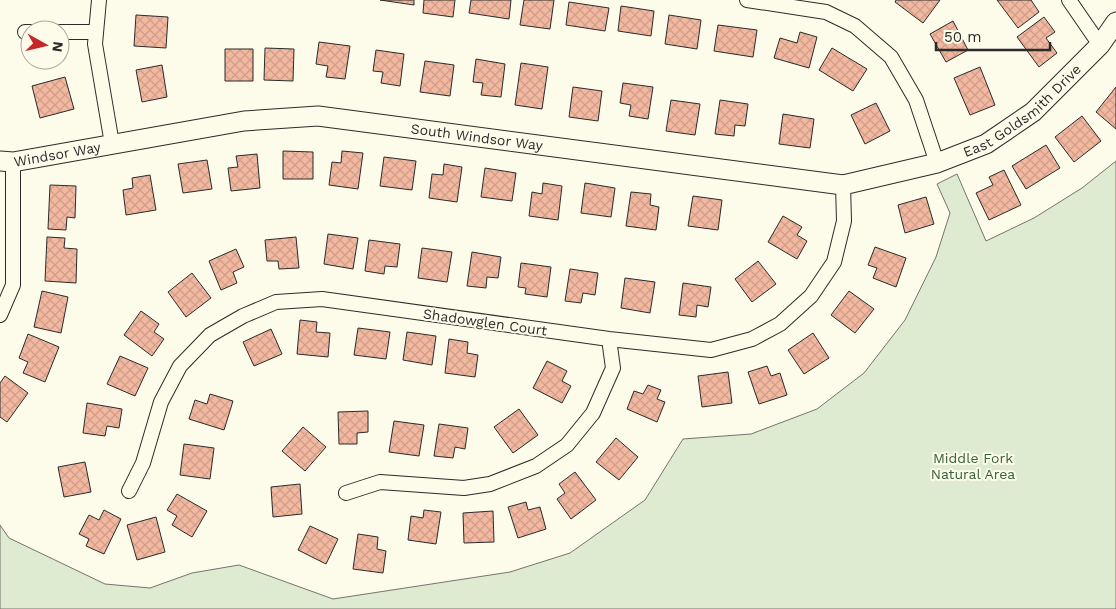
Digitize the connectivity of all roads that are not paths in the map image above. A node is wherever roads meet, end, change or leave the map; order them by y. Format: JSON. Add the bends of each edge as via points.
{"nodes":[{"id":1,"x":99,"y":0,"type":"edge"},
{"id":2,"x":747,"y":0,"type":"edge"},
{"id":3,"x":1070,"y":0,"type":"edge"},
{"id":4,"x":1116,"y":22,"type":"edge"},
{"id":5,"x":70,"y":32,"type":"edge"},
{"id":6,"x":96,"y":32,"type":"junction"},
{"id":7,"x":1100,"y":45,"type":"junction"},
{"id":8,"x":112,"y":144,"type":"junction"},
{"id":9,"x":6,"y":161,"type":"edge"},
{"id":10,"x":937,"y":163,"type":"junction"},
{"id":11,"x":843,"y":185,"type":"junction"},
{"id":12,"x":0,"y":315,"type":"edge"},
{"id":13,"x":610,"y":339,"type":"junction"},
{"id":14,"x":129,"y":491,"type":"dead end"},
{"id":15,"x":346,"y":493,"type":"dead end"}],
"edges":[{"from":1,"to":6,"type":"street"},
{"from":2,"to":10,"type":"street","via":[[826,12],[855,26],[891,57],[916,100]]},
{"from":3,"to":7,"type":"street"},
{"from":4,"to":7,"type":"street","name":"East Goldsmith Drive"},
{"from":5,"to":6,"type":"street"},
{"from":6,"to":8,"type":"street","via":[[95,44]]},
{"from":7,"to":10,"type":"street","name":"East Goldsmith Drive","via":[[1032,112],[986,144]]},
{"from":8,"to":9,"type":"street","name":"Windsor Way"},
{"from":8,"to":11,"type":"street","name":"South Windsor Way","via":[[244,121],[318,116]]},
{"from":9,"to":12,"type":"street","via":[[13,286]]},
{"from":10,"to":11,"type":"street","name":"East Goldsmith Drive"},
{"from":11,"to":13,"type":"street","name":"Shadowglen Court","via":[[844,221],[834,262],[812,296],[780,324],[752,340],[711,350]]},
{"from":13,"to":14,"type":"street","name":"Shadowglen Court","via":[[322,299],[276,302],[242,316],[210,335],[180,366],[161,402],[143,463]]},
{"from":13,"to":15,"type":"street","via":[[613,368],[593,413],[567,445],[536,466],[490,484],[464,488],[380,482]]}]}
